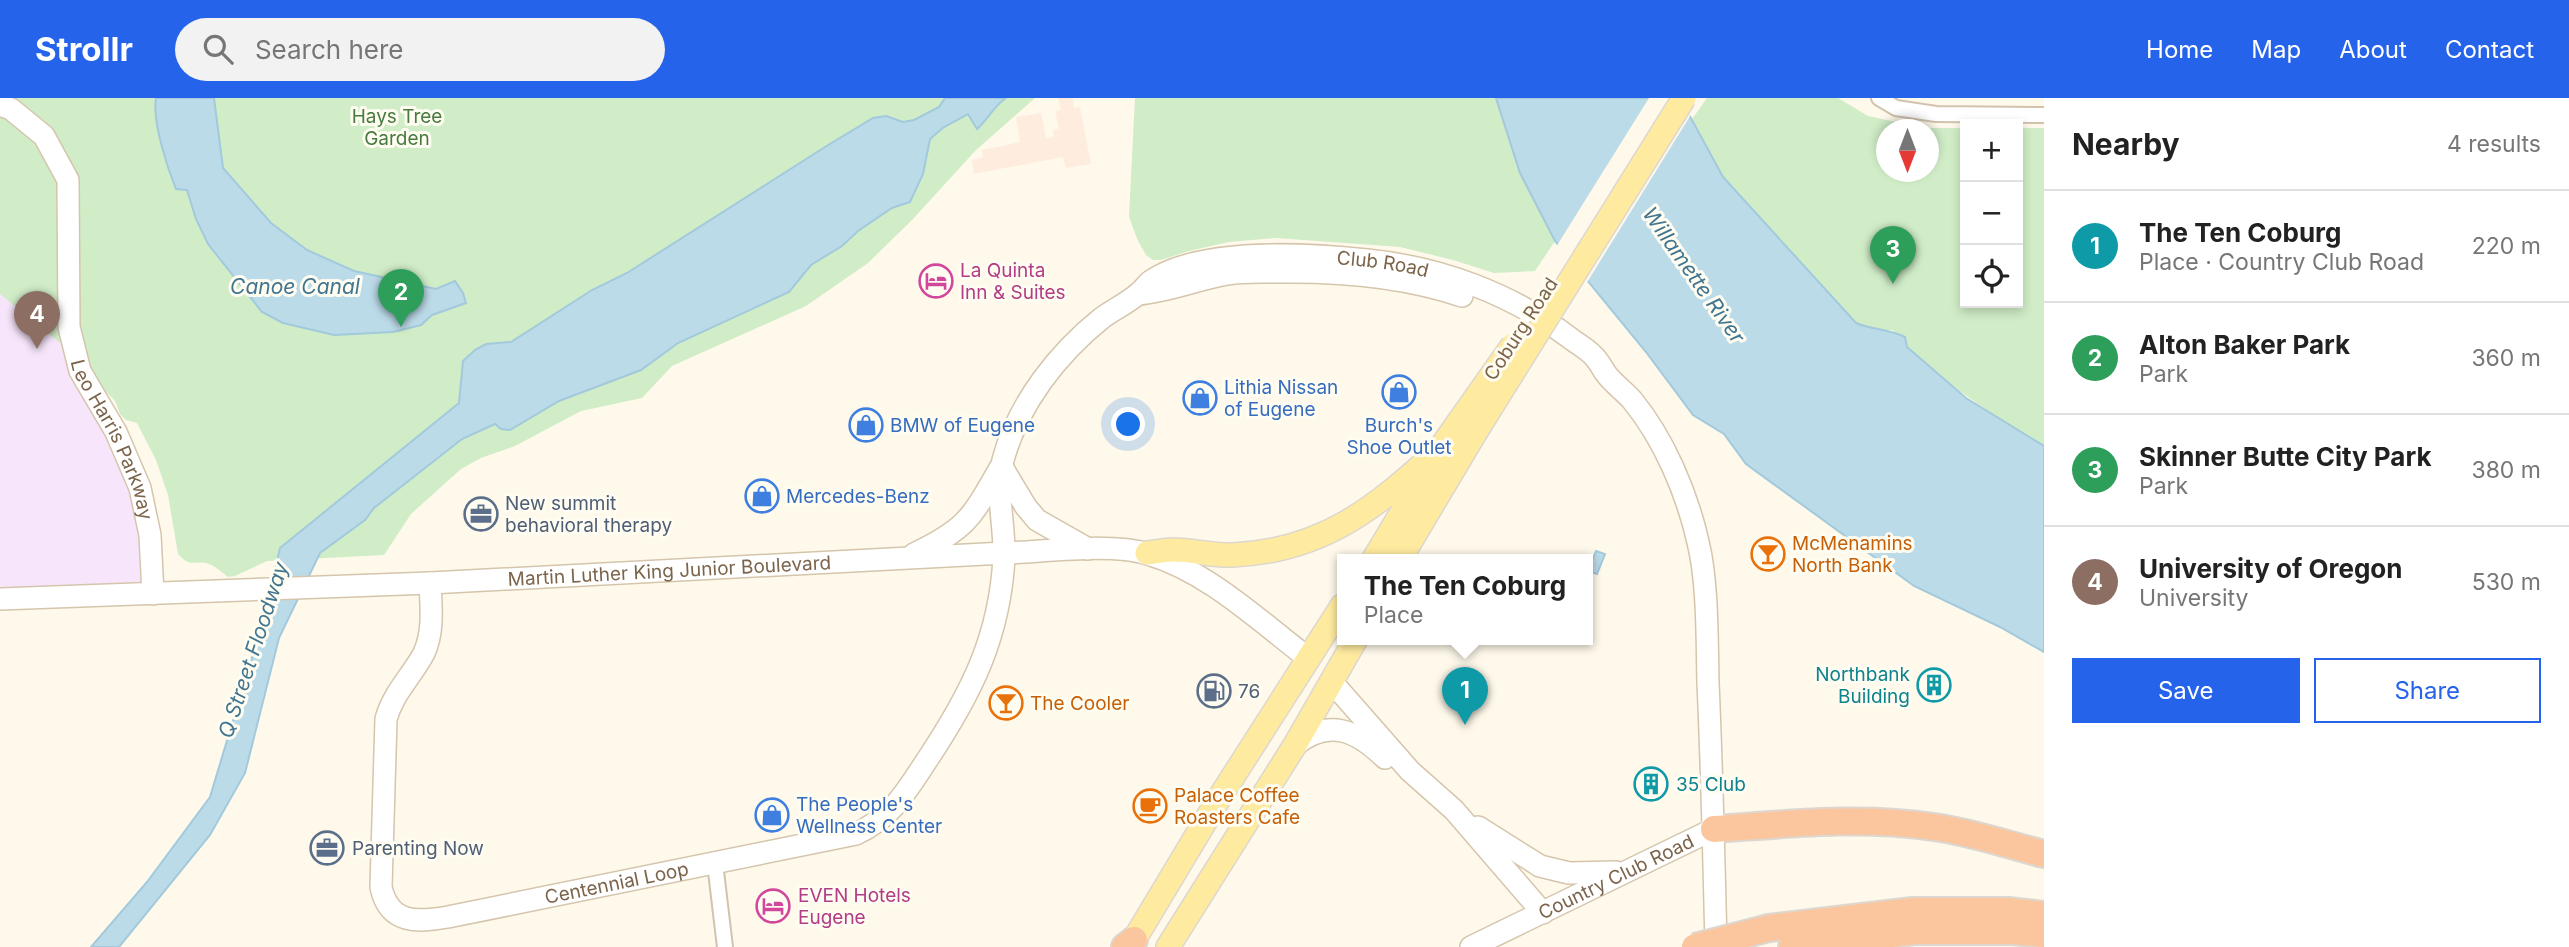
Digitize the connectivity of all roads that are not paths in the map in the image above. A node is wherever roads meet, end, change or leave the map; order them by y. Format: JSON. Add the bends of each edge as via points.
{"nodes":[{"id":1,"x":1666,"y":98,"type":"edge"},
{"id":2,"x":1684,"y":98,"type":"edge"},
{"id":3,"x":1880,"y":98,"type":"edge"},
{"id":4,"x":0,"y":105,"type":"edge"},
{"id":5,"x":2044,"y":115,"type":"edge"},
{"id":6,"x":1467,"y":428,"type":"junction"},
{"id":7,"x":1439,"y":450,"type":"junction"},
{"id":8,"x":1002,"y":466,"type":"junction"},
{"id":9,"x":1090,"y":550,"type":"junction"},
{"id":10,"x":1004,"y":553,"type":"junction"},
{"id":11,"x":1147,"y":553,"type":"junction"},
{"id":12,"x":1377,"y":554,"type":"edge"},
{"id":13,"x":1404,"y":554,"type":"edge"},
{"id":14,"x":904,"y":559,"type":"junction"},
{"id":15,"x":430,"y":583,"type":"junction"},
{"id":16,"x":153,"y":594,"type":"junction"},
{"id":17,"x":0,"y":599,"type":"edge"},
{"id":18,"x":1337,"y":614,"type":"edge"},
{"id":19,"x":1349,"y":645,"type":"edge"},
{"id":20,"x":1353,"y":645,"type":"edge"},
{"id":21,"x":1308,"y":658,"type":"junction"},
{"id":22,"x":1331,"y":681,"type":"junction"},
{"id":23,"x":1295,"y":745,"type":"junction"},
{"id":24,"x":1410,"y":771,"type":"junction"},
{"id":25,"x":1454,"y":810,"type":"junction"},
{"id":26,"x":1714,"y":829,"type":"junction"},
{"id":27,"x":2044,"y":854,"type":"edge"},
{"id":28,"x":715,"y":863,"type":"junction"},
{"id":29,"x":1625,"y":872,"type":"junction"},
{"id":30,"x":1543,"y":913,"type":"junction"},
{"id":31,"x":2044,"y":915,"type":"edge"},
{"id":32,"x":2044,"y":934,"type":"edge"},
{"id":33,"x":1129,"y":944,"type":"edge"},
{"id":34,"x":725,"y":947,"type":"edge"},
{"id":35,"x":1168,"y":947,"type":"edge"},
{"id":36,"x":1471,"y":947,"type":"edge"},
{"id":37,"x":1695,"y":947,"type":"edge"},
{"id":38,"x":1716,"y":947,"type":"edge"},
{"id":39,"x":1792,"y":947,"type":"edge"}],
"edges":[{"from":1,"to":6,"type":"main road","name":"Coburg Road","bridge":true,"via":[[1510,349]]},
{"from":2,"to":6,"type":"main road","name":"Coburg Road","bridge":true},
{"from":3,"to":5,"type":"street","via":[[1896,108],[1936,114]]},
{"from":4,"to":16,"type":"main road","name":"Leo Harris Parkway","via":[[11,108],[44,136],[68,180],[69,327],[80,371],[116,432],[140,488],[150,535]]},
{"from":6,"to":7,"type":"main road","name":"Coburg Road"},
{"from":6,"to":13,"type":"main road","name":"Coburg Road"},
{"from":7,"to":11,"type":"main road","via":[[1385,499],[1349,523],[1304,542],[1231,555],[1173,550]]},
{"from":7,"to":12,"type":"main road","name":"Coburg Road"},
{"from":8,"to":9,"type":"main road","via":[[1037,520]]},
{"from":8,"to":10,"type":"main road","name":"Club Road"},
{"from":8,"to":14,"type":"main road","via":[[964,524]]},
{"from":8,"to":26,"type":"main road","name":"Club Road","via":[[1018,420],[1065,352],[1150,281],[1178,269],[1228,258],[1304,255],[1384,261],[1451,277],[1516,303],[1596,358],[1652,429],[1681,486],[1699,545]]},
{"from":9,"to":10,"type":"main road","name":"Martin Luther King Junior Boulevard"},
{"from":9,"to":11,"type":"main road","name":"Martin Luther King Junior Boulevard"},
{"from":10,"to":14,"type":"main road","name":"Martin Luther King Junior Boulevard"},
{"from":10,"to":28,"type":"main road","name":"Centennial Loop","via":[[1001,587],[974,683],[892,810],[856,834]]},
{"from":11,"to":21,"type":"main road","name":"Martin Luther King Junior Boulevard","via":[[1209,584]]},
{"from":14,"to":15,"type":"main road","name":"Martin Luther King Junior Boulevard"},
{"from":15,"to":16,"type":"main road","name":"Martin Luther King Junior Boulevard"},
{"from":15,"to":28,"type":"main road","name":"Centennial Loop","via":[[429,640],[393,698],[386,719],[381,887],[392,909],[410,920],[429,920]]},
{"from":16,"to":17,"type":"main road","name":"Martin Luther King Junior Boulevard"},
{"from":18,"to":21,"type":"main road"},
{"from":19,"to":21,"type":"main road","via":[[1324,659]]},
{"from":20,"to":22,"type":"main road"},
{"from":21,"to":33,"type":"main road"},
{"from":22,"to":23,"type":"main road"},
{"from":22,"to":24,"type":"main road","name":"Country Club Road"},
{"from":23,"to":24,"type":"main road","via":[[1311,733],[1331,730],[1350,734]]},
{"from":23,"to":35,"type":"main road"},
{"from":24,"to":25,"type":"main road","name":"Country Club Road"},
{"from":25,"to":29,"type":"main road","via":[[1540,866],[1569,873]]},
{"from":25,"to":30,"type":"main road","name":"Country Club Road"},
{"from":26,"to":27,"type":"highway","via":[[1881,822],[1935,827]]},
{"from":26,"to":29,"type":"main road","name":"Country Club Road"},
{"from":26,"to":38,"type":"main road","name":"Country Club Road"},
{"from":28,"to":34,"type":"street"},
{"from":29,"to":30,"type":"main road","name":"Country Club Road"},
{"from":30,"to":36,"type":"main road"},
{"from":31,"to":37,"type":"highway","bridge":true,"via":[[1913,911],[1769,928]]},
{"from":32,"to":39,"type":"highway","via":[[1914,931]]}]}
